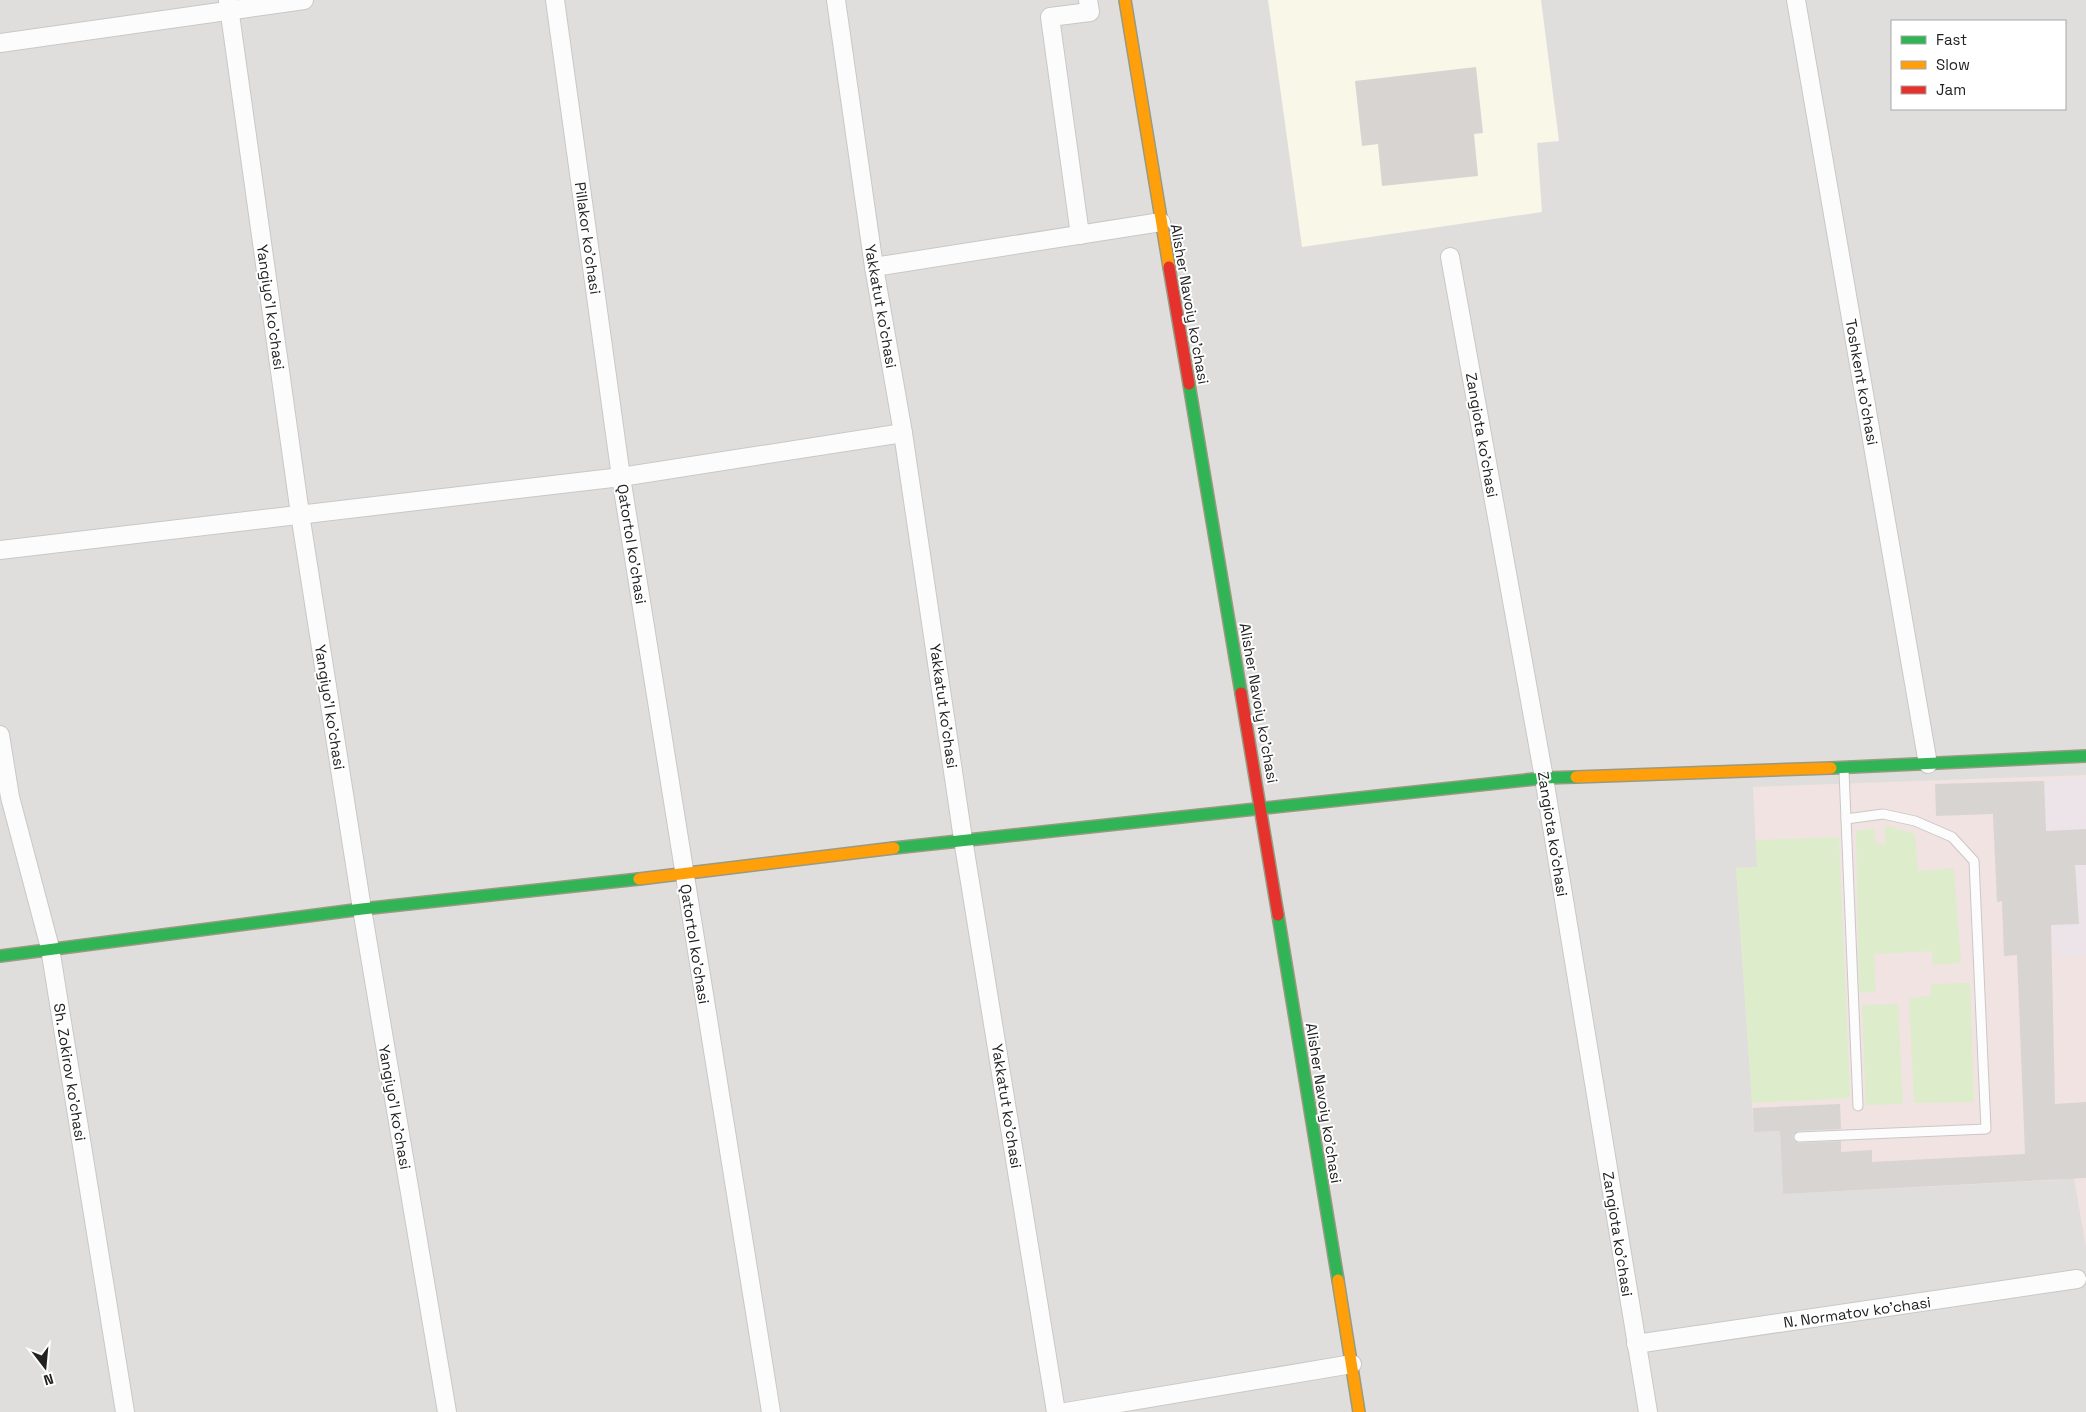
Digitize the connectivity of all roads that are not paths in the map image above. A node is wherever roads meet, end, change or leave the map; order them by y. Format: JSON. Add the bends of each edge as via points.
{"nodes":[{"id":1,"x":304,"y":0,"type":"edge"},
{"id":2,"x":555,"y":0,"type":"edge"},
{"id":3,"x":836,"y":0,"type":"edge"},
{"id":4,"x":1088,"y":0,"type":"edge"},
{"id":5,"x":1125,"y":0,"type":"edge"},
{"id":6,"x":1796,"y":0,"type":"edge"},
{"id":7,"x":228,"y":6,"type":"edge"},
{"id":8,"x":0,"y":43,"type":"edge"},
{"id":9,"x":1161,"y":222,"type":"junction"},
{"id":10,"x":1080,"y":235,"type":"junction"},
{"id":11,"x":1450,"y":257,"type":"dead end"},
{"id":12,"x":874,"y":267,"type":"junction"},
{"id":13,"x":903,"y":433,"type":"junction"},
{"id":14,"x":621,"y":477,"type":"junction"},
{"id":15,"x":300,"y":514,"type":"junction"},
{"id":16,"x":0,"y":550,"type":"edge"},
{"id":17,"x":0,"y":735,"type":"edge"},
{"id":18,"x":2086,"y":756,"type":"edge"},
{"id":19,"x":1928,"y":764,"type":"junction"},
{"id":20,"x":1843,"y":768,"type":"junction"},
{"id":21,"x":1544,"y":778,"type":"junction"},
{"id":22,"x":1262,"y":808,"type":"junction"},
{"id":23,"x":1846,"y":819,"type":"junction"},
{"id":24,"x":963,"y":839,"type":"junction"},
{"id":25,"x":684,"y":874,"type":"junction"},
{"id":26,"x":362,"y":909,"type":"junction"},
{"id":27,"x":50,"y":948,"type":"junction"},
{"id":28,"x":0,"y":956,"type":"edge"},
{"id":29,"x":1858,"y":1106,"type":"dead end"},
{"id":30,"x":1799,"y":1137,"type":"dead end"},
{"id":31,"x":2077,"y":1279,"type":"dead end"},
{"id":32,"x":1636,"y":1344,"type":"junction"},
{"id":33,"x":1352,"y":1364,"type":"junction"},
{"id":34,"x":125,"y":1412,"type":"edge"},
{"id":35,"x":447,"y":1412,"type":"edge"},
{"id":36,"x":771,"y":1412,"type":"edge"},
{"id":37,"x":1056,"y":1412,"type":"edge"},
{"id":38,"x":1066,"y":1412,"type":"edge"},
{"id":39,"x":1359,"y":1412,"type":"edge"},
{"id":40,"x":1648,"y":1412,"type":"edge"}],
"edges":[{"from":1,"to":7,"type":"street"},
{"from":2,"to":14,"type":"street","name":"Pillakor ko'chasi"},
{"from":3,"to":12,"type":"street","name":"Yakkatut ko'chasi"},
{"from":4,"to":10,"type":"street","via":[[1090,12],[1050,17]]},
{"from":5,"to":9,"type":"street","name":"Alisher Navoiy ko'chasi"},
{"from":6,"to":19,"type":"street","name":"Toshkent ko'chasi"},
{"from":7,"to":8,"type":"street"},
{"from":7,"to":15,"type":"street","name":"Yangiyo'l ko'chasi"},
{"from":9,"to":10,"type":"street"},
{"from":9,"to":22,"type":"street","name":"Alisher Navoiy ko'chasi"},
{"from":10,"to":12,"type":"street"},
{"from":11,"to":21,"type":"street","name":"Zangiota ko'chasi"},
{"from":12,"to":13,"type":"street","name":"Yakkatut ko'chasi"},
{"from":13,"to":14,"type":"street"},
{"from":13,"to":24,"type":"street","name":"Yakkatut ko'chasi"},
{"from":14,"to":15,"type":"street"},
{"from":14,"to":25,"type":"street","name":"Qatortol ko'chasi"},
{"from":15,"to":16,"type":"street"},
{"from":15,"to":26,"type":"street","name":"Yangiyo'l ko'chasi"},
{"from":17,"to":27,"type":"street","name":"Sh. Zokirov ko'chasi","via":[[10,797]]},
{"from":18,"to":19,"type":"street"},
{"from":19,"to":20,"type":"street"},
{"from":20,"to":21,"type":"street"},
{"from":20,"to":23,"type":"lane"},
{"from":21,"to":22,"type":"street"},
{"from":21,"to":32,"type":"street","name":"Zangiota ko'chasi"},
{"from":22,"to":24,"type":"street"},
{"from":22,"to":33,"type":"street","name":"Alisher Navoiy ko'chasi"},
{"from":23,"to":29,"type":"lane"},
{"from":23,"to":30,"type":"lane","via":[[1883,814],[1915,821],[1952,837],[1974,861],[1986,1128]]},
{"from":24,"to":25,"type":"street"},
{"from":24,"to":37,"type":"street","name":"Yakkatut ko'chasi"},
{"from":25,"to":26,"type":"street"},
{"from":25,"to":36,"type":"street","name":"Qatortol ko'chasi"},
{"from":26,"to":27,"type":"street"},
{"from":26,"to":35,"type":"street","name":"Yangiyo'l ko'chasi"},
{"from":27,"to":28,"type":"street"},
{"from":27,"to":34,"type":"street","name":"Sh. Zokirov ko'chasi"},
{"from":31,"to":32,"type":"street","name":"N. Normatov ko'chasi"},
{"from":32,"to":40,"type":"street","name":"Zangiota ko'chasi"},
{"from":33,"to":38,"type":"street"},
{"from":33,"to":39,"type":"street","name":"Alisher Navoiy ko'chasi"}]}
